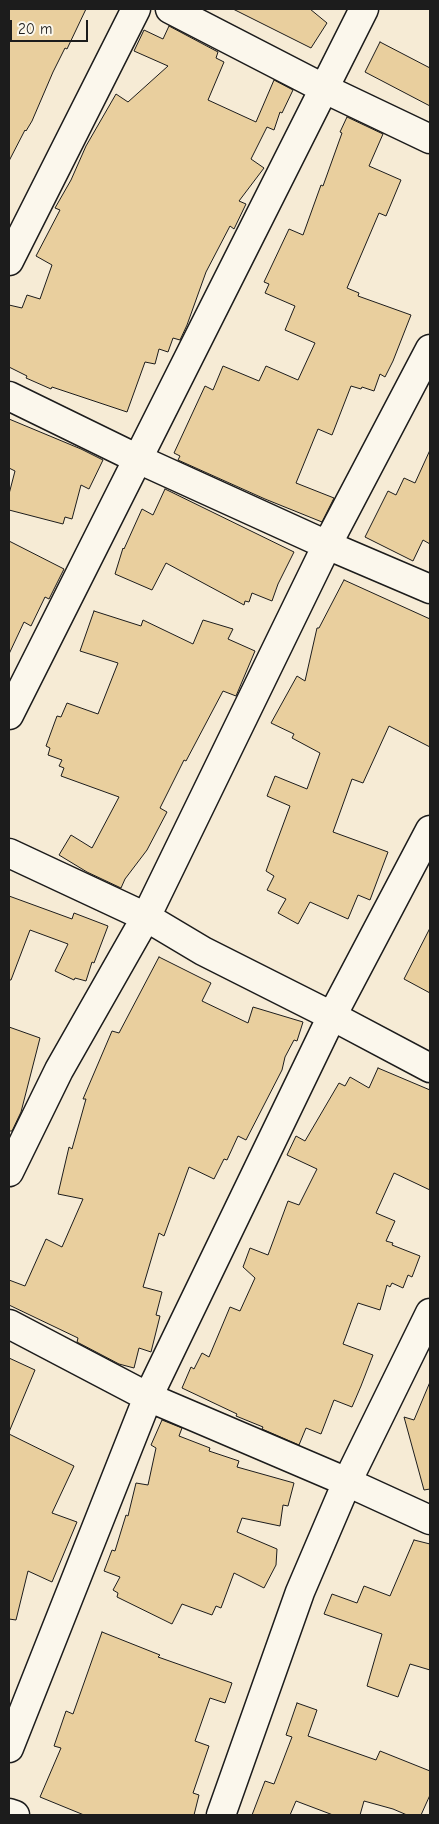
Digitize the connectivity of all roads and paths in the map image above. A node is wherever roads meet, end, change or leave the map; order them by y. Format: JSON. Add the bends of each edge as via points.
{"nodes":[{"id":1,"x":136,"y":9,"type":"edge"},
{"id":2,"x":170,"y":9,"type":"edge"},
{"id":3,"x":364,"y":9,"type":"edge"},
{"id":4,"x":325,"y":88,"type":"junction"},
{"id":5,"x":430,"y":139,"type":"edge"},
{"id":6,"x":9,"y":261,"type":"edge"},
{"id":7,"x":430,"y":349,"type":"edge"},
{"id":8,"x":9,"y":396,"type":"edge"},
{"id":9,"x":138,"y":459,"type":"junction"},
{"id":10,"x":327,"y":545,"type":"junction"},
{"id":11,"x":430,"y":589,"type":"edge"},
{"id":12,"x":9,"y":715,"type":"edge"},
{"id":13,"x":430,"y":830,"type":"edge"},
{"id":14,"x":9,"y":853,"type":"edge"},
{"id":15,"x":146,"y":917,"type":"junction"},
{"id":16,"x":332,"y":1016,"type":"junction"},
{"id":17,"x":430,"y":1068,"type":"edge"},
{"id":18,"x":9,"y":1172,"type":"edge"},
{"id":19,"x":430,"y":1314,"type":"edge"},
{"id":20,"x":9,"y":1324,"type":"edge"},
{"id":21,"x":148,"y":1396,"type":"junction"},
{"id":22,"x":347,"y":1482,"type":"junction"},
{"id":23,"x":430,"y":1520,"type":"edge"},
{"id":24,"x":9,"y":1748,"type":"edge"},
{"id":25,"x":9,"y":1813,"type":"edge"},
{"id":26,"x":15,"y":1815,"type":"edge"},
{"id":27,"x":221,"y":1815,"type":"edge"}],
"edges":[{"from":1,"to":6,"type":"street"},
{"from":2,"to":4,"type":"street"},
{"from":3,"to":4,"type":"street"},
{"from":4,"to":5,"type":"street"},
{"from":4,"to":9,"type":"street"},
{"from":7,"to":10,"type":"street"},
{"from":8,"to":9,"type":"street"},
{"from":9,"to":10,"type":"street"},
{"from":9,"to":12,"type":"street"},
{"from":10,"to":11,"type":"street"},
{"from":10,"to":15,"type":"street"},
{"from":13,"to":16,"type":"street"},
{"from":14,"to":15,"type":"street"},
{"from":15,"to":16,"type":"street","via":[[203,951]]},
{"from":15,"to":18,"type":"street","via":[[59,1070]]},
{"from":16,"to":17,"type":"street"},
{"from":16,"to":21,"type":"street"},
{"from":19,"to":22,"type":"street"},
{"from":20,"to":21,"type":"street"},
{"from":21,"to":22,"type":"street"},
{"from":21,"to":24,"type":"street"},
{"from":22,"to":23,"type":"street"},
{"from":22,"to":27,"type":"street","via":[[300,1592]]},
{"from":25,"to":26,"type":"street"}]}
